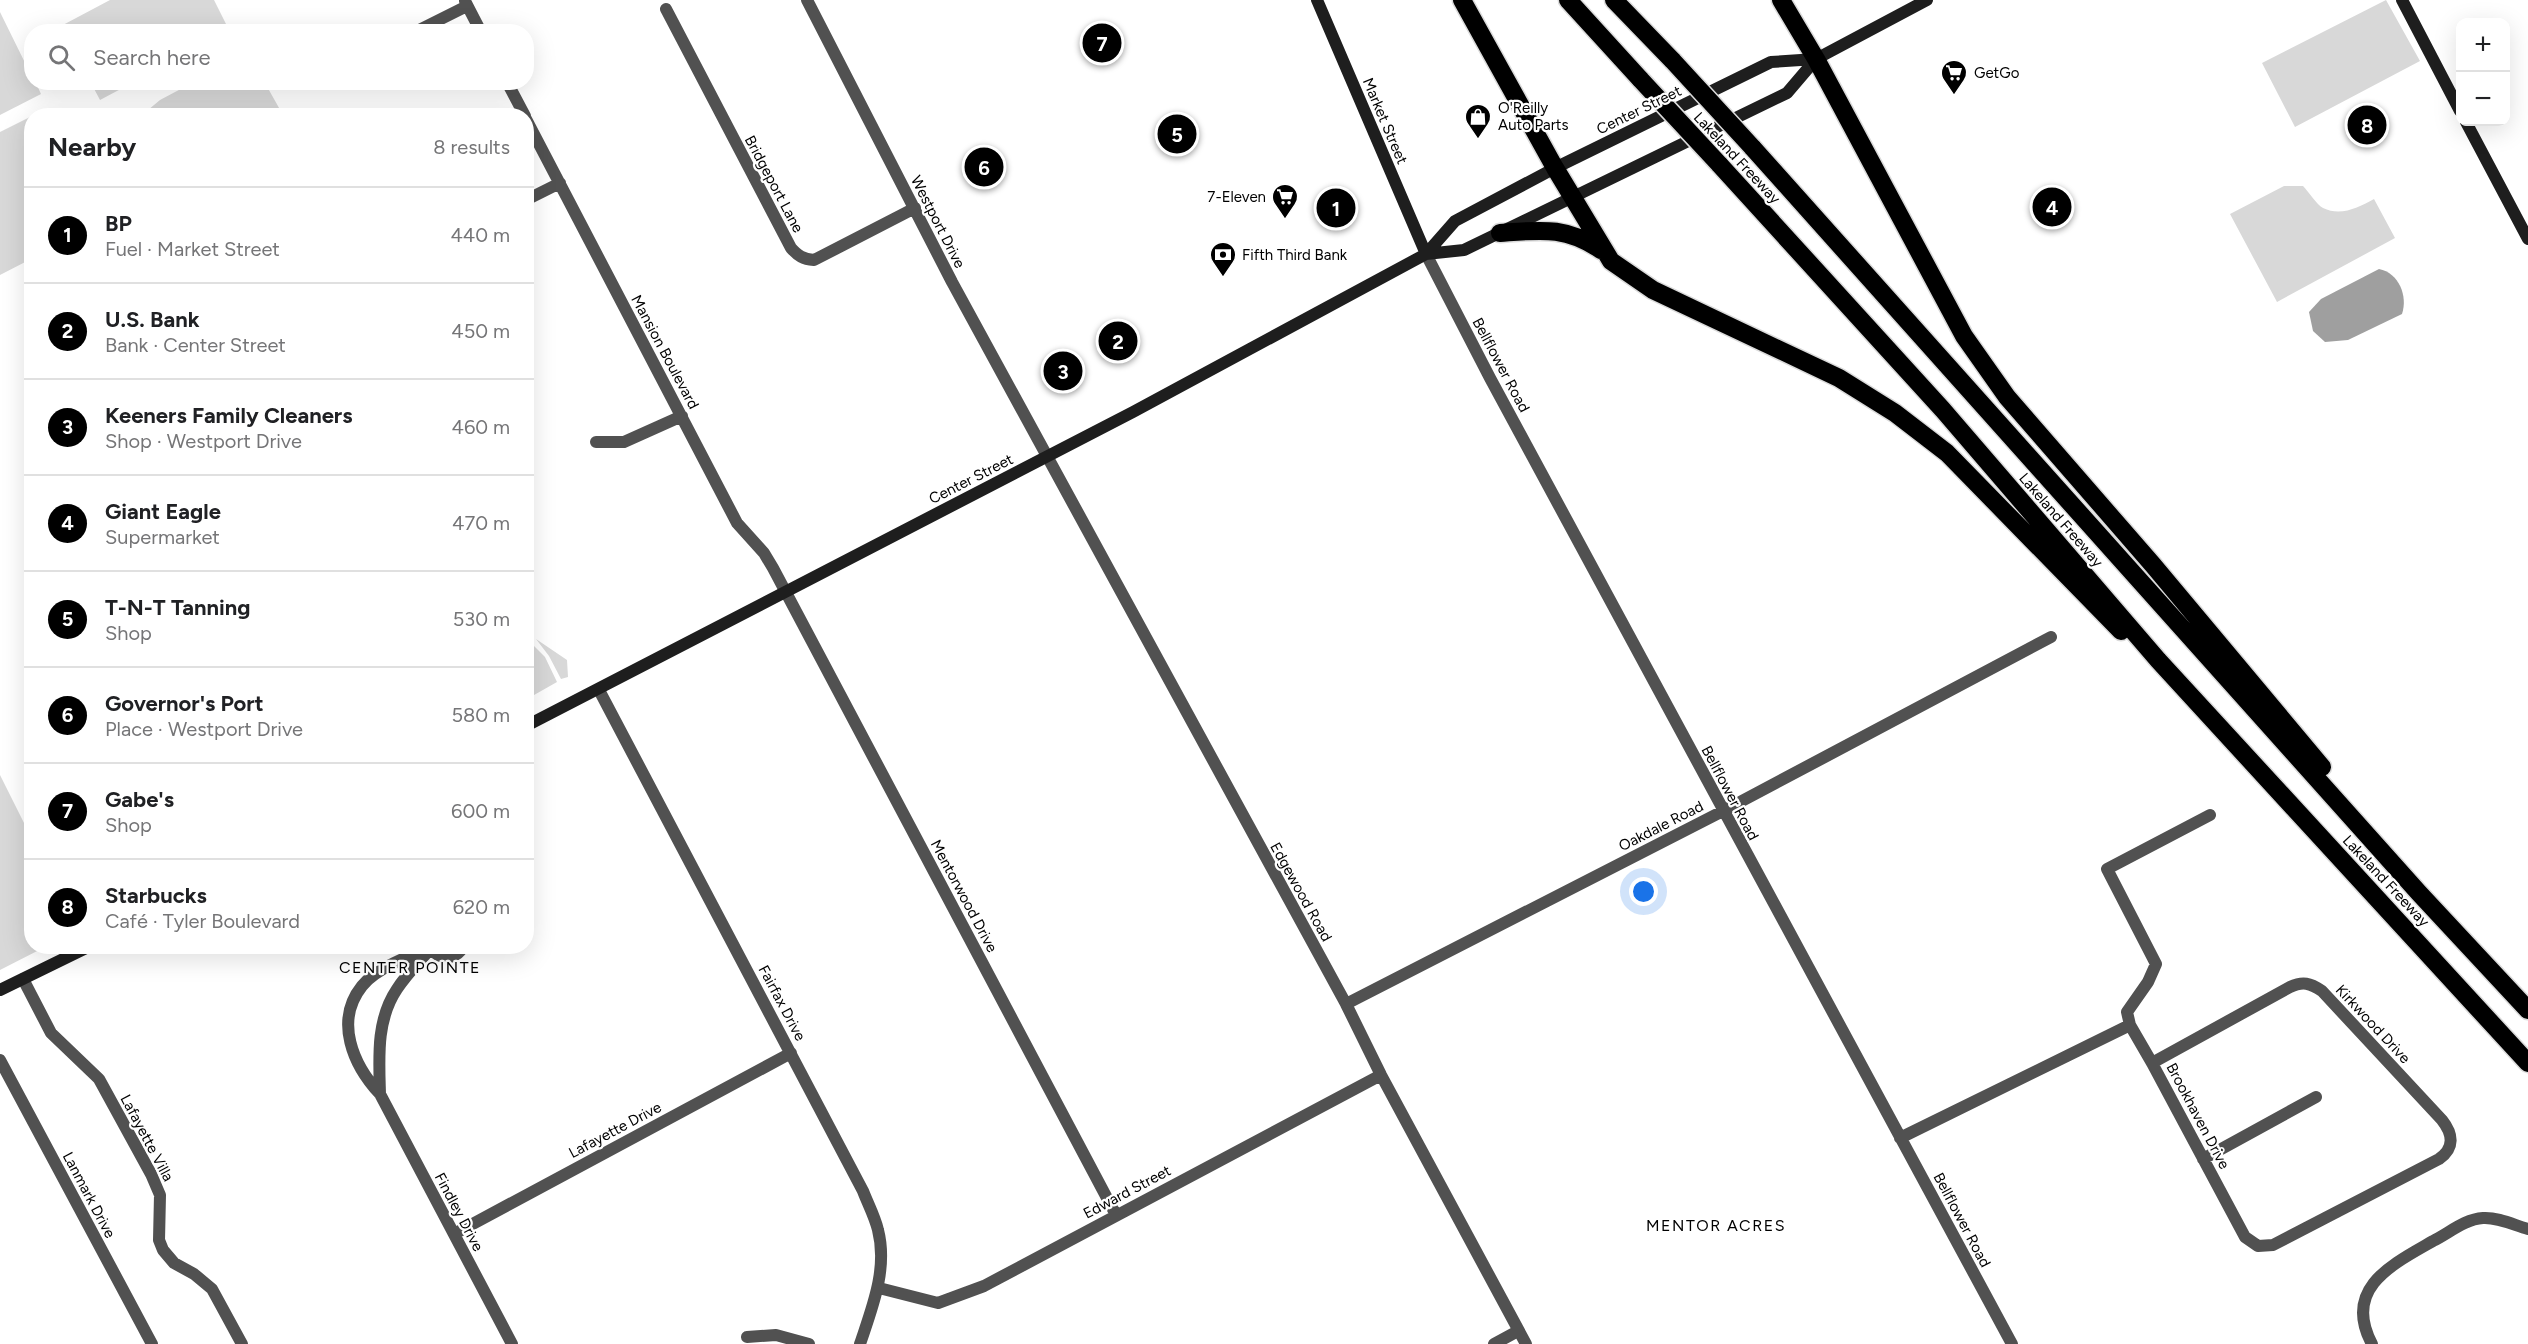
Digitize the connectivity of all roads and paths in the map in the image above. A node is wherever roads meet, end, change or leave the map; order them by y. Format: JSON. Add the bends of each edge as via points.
{"nodes":[{"id":1,"x":807,"y":0,"type":"edge"},
{"id":2,"x":1317,"y":0,"type":"edge"},
{"id":3,"x":1462,"y":0,"type":"edge"},
{"id":4,"x":1568,"y":0,"type":"edge"},
{"id":5,"x":1614,"y":0,"type":"edge"},
{"id":6,"x":1781,"y":0,"type":"edge"},
{"id":7,"x":1927,"y":0,"type":"edge"},
{"id":8,"x":2402,"y":0,"type":"edge"},
{"id":9,"x":466,"y":3,"type":"edge"},
{"id":10,"x":666,"y":9,"type":"dead end"},
{"id":11,"x":429,"y":24,"type":"edge"},
{"id":12,"x":477,"y":24,"type":"edge"},
{"id":13,"x":1816,"y":60,"type":"junction"},
{"id":14,"x":511,"y":90,"type":"edge"},
{"id":15,"x":2456,"y":103,"type":"edge"},
{"id":16,"x":521,"y":108,"type":"edge"},
{"id":17,"x":2468,"y":126,"type":"edge"},
{"id":18,"x":534,"y":133,"type":"edge"},
{"id":19,"x":1555,"y":168,"type":"junction"},
{"id":20,"x":560,"y":183,"type":"junction"},
{"id":21,"x":534,"y":196,"type":"edge"},
{"id":22,"x":1574,"y":197,"type":"junction"},
{"id":23,"x":915,"y":208,"type":"junction"},
{"id":24,"x":1500,"y":232,"type":"junction"},
{"id":25,"x":2528,"y":239,"type":"edge"},
{"id":26,"x":1605,"y":253,"type":"junction"},
{"id":27,"x":1426,"y":254,"type":"junction"},
{"id":28,"x":682,"y":416,"type":"junction"},
{"id":29,"x":596,"y":442,"type":"dead end"},
{"id":30,"x":1046,"y":456,"type":"junction"},
{"id":31,"x":785,"y":592,"type":"junction"},
{"id":32,"x":2050,"y":636,"type":"dead end"},
{"id":33,"x":2158,"y":660,"type":"junction"},
{"id":34,"x":599,"y":690,"type":"junction"},
{"id":35,"x":534,"y":722,"type":"edge"},
{"id":36,"x":1723,"y":811,"type":"junction"},
{"id":37,"x":2210,"y":815,"type":"dead end"},
{"id":38,"x":2419,"y":893,"type":"junction"},
{"id":39,"x":74,"y":954,"type":"edge"},
{"id":40,"x":414,"y":954,"type":"edge"},
{"id":41,"x":425,"y":954,"type":"edge"},
{"id":42,"x":435,"y":954,"type":"edge"},
{"id":43,"x":459,"y":954,"type":"edge"},
{"id":44,"x":22,"y":979,"type":"junction"},
{"id":45,"x":0,"y":990,"type":"edge"},
{"id":46,"x":1346,"y":1004,"type":"junction"},
{"id":47,"x":2528,"y":1010,"type":"edge"},
{"id":48,"x":2130,"y":1025,"type":"junction"},
{"id":49,"x":791,"y":1053,"type":"junction"},
{"id":50,"x":0,"y":1060,"type":"edge"},
{"id":51,"x":2152,"y":1063,"type":"junction"},
{"id":52,"x":2528,"y":1063,"type":"edge"},
{"id":53,"x":1381,"y":1075,"type":"junction"},
{"id":54,"x":380,"y":1094,"type":"junction"},
{"id":55,"x":2316,"y":1097,"type":"dead end"},
{"id":56,"x":1900,"y":1138,"type":"junction"},
{"id":57,"x":2452,"y":1143,"type":"joint"},
{"id":58,"x":2203,"y":1158,"type":"junction"},
{"id":59,"x":1116,"y":1215,"type":"junction"},
{"id":60,"x":2528,"y":1230,"type":"edge"},
{"id":61,"x":454,"y":1234,"type":"junction"},
{"id":62,"x":879,"y":1288,"type":"junction"},
{"id":63,"x":1518,"y":1330,"type":"junction"},
{"id":64,"x":747,"y":1337,"type":"dead end"},
{"id":65,"x":152,"y":1344,"type":"edge"},
{"id":66,"x":242,"y":1344,"type":"edge"},
{"id":67,"x":512,"y":1344,"type":"edge"},
{"id":68,"x":810,"y":1344,"type":"edge"},
{"id":69,"x":860,"y":1344,"type":"edge"},
{"id":70,"x":1494,"y":1344,"type":"edge"},
{"id":71,"x":1526,"y":1344,"type":"edge"},
{"id":72,"x":2012,"y":1344,"type":"edge"},
{"id":73,"x":2372,"y":1344,"type":"edge"}],
"edges":[{"from":1,"to":23,"type":"street","name":"Westport Drive"},
{"from":2,"to":27,"type":"main road","name":"Market Street"},
{"from":3,"to":19,"type":"highway"},
{"from":4,"to":33,"type":"highway","name":"Lakeland Freeway","bridge":true,"via":[[1943,410]]},
{"from":5,"to":38,"type":"highway","name":"Lakeland Freeway","bridge":true,"via":[[1752,147]]},
{"from":6,"to":13,"type":"highway"},
{"from":7,"to":13,"type":"main road","name":"Center Street"},
{"from":8,"to":15,"type":"main road"},
{"from":9,"to":11,"type":"street"},
{"from":9,"to":12,"type":"street"},
{"from":10,"to":23,"type":"street","name":"Bridgeport Lane","via":[[798,256],[814,260]]},
{"from":13,"to":19,"type":"main road","name":"Center Street","via":[[1771,62]]},
{"from":13,"to":22,"type":"main road","name":"Center Street","via":[[1787,93]]},
{"from":13,"to":38,"type":"highway","via":[[1964,336],[2007,397],[2394,853]]},
{"from":14,"to":16,"type":"street","name":"Mansion Boulevard"},
{"from":17,"to":25,"type":"main road"},
{"from":18,"to":20,"type":"street","name":"Mansion Boulevard"},
{"from":19,"to":22,"type":"highway"},
{"from":19,"to":27,"type":"main road","name":"Center Street","via":[[1455,221]]},
{"from":20,"to":21,"type":"street"},
{"from":20,"to":28,"type":"street","name":"Mansion Boulevard"},
{"from":22,"to":24,"type":"main road","name":"Center Street"},
{"from":22,"to":26,"type":"highway"},
{"from":23,"to":30,"type":"street","name":"Westport Drive"},
{"from":24,"to":26,"type":"highway","via":[[1565,232]]},
{"from":24,"to":27,"type":"main road","name":"Center Street","via":[[1464,250]]},
{"from":26,"to":33,"type":"highway","via":[[1619,268],[1653,290],[1839,378],[1895,413],[1947,453],[2112,625]]},
{"from":27,"to":30,"type":"main road","name":"Center Street"},
{"from":27,"to":36,"type":"street","name":"Bellflower Road"},
{"from":28,"to":29,"type":"street","via":[[624,442]]},
{"from":28,"to":31,"type":"street","name":"Mansion Boulevard","via":[[737,522],[764,553]]},
{"from":30,"to":31,"type":"main road","name":"Center Street"},
{"from":30,"to":46,"type":"street","name":"Edgewood Road"},
{"from":31,"to":34,"type":"main road","name":"Center Street"},
{"from":31,"to":59,"type":"street","name":"Mentorwood Drive"},
{"from":32,"to":36,"type":"street","name":"Oakdale Road"},
{"from":33,"to":52,"type":"highway","name":"Lakeland Freeway"},
{"from":34,"to":35,"type":"main road","name":"Center Street"},
{"from":34,"to":49,"type":"street","name":"Fairfax Drive"},
{"from":36,"to":46,"type":"street","name":"Oakdale Road"},
{"from":36,"to":56,"type":"street","name":"Bellflower Road"},
{"from":37,"to":48,"type":"street","via":[[2108,869],[2156,964],[2127,1012]]},
{"from":38,"to":47,"type":"highway","name":"Lakeland Freeway"},
{"from":39,"to":44,"type":"main road"},
{"from":40,"to":54,"type":"street","name":"Findley Drive","via":[[361,987],[348,1021],[354,1055]]},
{"from":41,"to":54,"type":"street","name":"Findley Drive","via":[[388,1006],[381,1037]]},
{"from":42,"to":43,"type":"street","via":[[450,958]]},
{"from":44,"to":45,"type":"main road"},
{"from":44,"to":66,"type":"street","name":"Lafayette Villa","via":[[51,1033],[99,1079],[150,1174],[160,1195],[159,1240],[163,1250],[174,1263],[212,1288]]},
{"from":46,"to":53,"type":"street","name":"Edgewood Road"},
{"from":48,"to":51,"type":"street","name":"Brookhaven Drive"},
{"from":48,"to":56,"type":"street"},
{"from":49,"to":61,"type":"street","name":"Lafayette Drive"},
{"from":49,"to":62,"type":"street","name":"Fairfax Drive","via":[[863,1191],[879,1231]]},
{"from":50,"to":65,"type":"street","name":"Lanmark Drive"},
{"from":51,"to":57,"type":"street","name":"Kirkwood Drive","via":[[2290,987],[2307,983],[2322,991],[2442,1120]]},
{"from":51,"to":58,"type":"street","name":"Brookhaven Drive"},
{"from":53,"to":59,"type":"street","name":"Edward Street"},
{"from":53,"to":63,"type":"street","name":"Edgewood Road"},
{"from":54,"to":61,"type":"street","name":"Findley Drive"},
{"from":55,"to":58,"type":"street"},
{"from":56,"to":72,"type":"street","name":"Bellflower Road"},
{"from":57,"to":58,"type":"street","name":"Brookhaven Drive","via":[[2439,1159],[2266,1246],[2258,1246],[2245,1237]]},
{"from":59,"to":62,"type":"street","name":"Edward Street","via":[[984,1286],[938,1303]]},
{"from":60,"to":73,"type":"street","via":[[2494,1219],[2466,1222],[2388,1267],[2373,1280],[2365,1303],[2365,1326]]},
{"from":61,"to":67,"type":"street","name":"Findley Drive"},
{"from":62,"to":69,"type":"street","name":"Fairfax Drive"},
{"from":63,"to":70,"type":"street"},
{"from":63,"to":71,"type":"street","name":"Edgewood Road"},
{"from":64,"to":68,"type":"street","via":[[776,1335]]}]}
